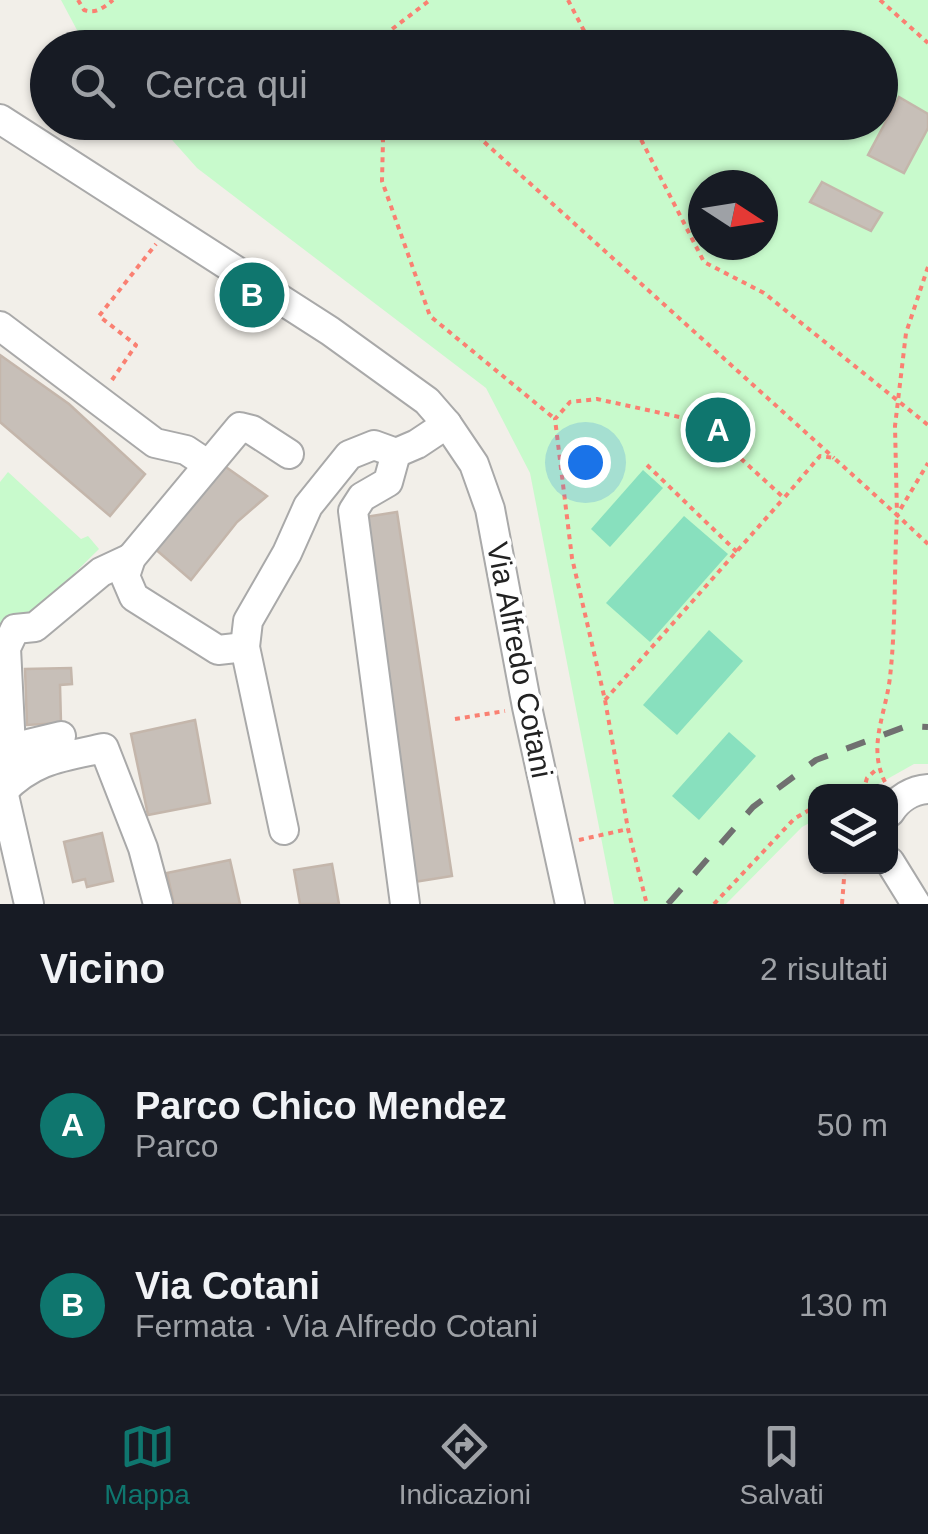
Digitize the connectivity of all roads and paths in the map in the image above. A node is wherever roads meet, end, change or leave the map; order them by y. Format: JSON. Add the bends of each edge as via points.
{"nodes":[{"id":1,"x":78,"y":0,"type":"edge"},
{"id":2,"x":112,"y":0,"type":"edge"},
{"id":3,"x":430,"y":0,"type":"edge"},
{"id":4,"x":568,"y":0,"type":"edge"},
{"id":5,"x":880,"y":0,"type":"edge"},
{"id":6,"x":393,"y":30,"type":"edge"},
{"id":7,"x":584,"y":30,"type":"edge"},
{"id":8,"x":928,"y":43,"type":"edge"},
{"id":9,"x":0,"y":118,"type":"edge"},
{"id":10,"x":30,"y":137,"type":"edge"},
{"id":11,"x":34,"y":140,"type":"edge"},
{"id":12,"x":383,"y":140,"type":"edge"},
{"id":13,"x":482,"y":140,"type":"edge"},
{"id":14,"x":641,"y":140,"type":"edge"},
{"id":15,"x":157,"y":243,"type":"dead end"},
{"id":16,"x":928,"y":266,"type":"edge"},
{"id":17,"x":0,"y":326,"type":"edge"},
{"id":18,"x":98,"y":400,"type":"junction"},
{"id":19,"x":900,"y":402,"type":"junction"},
{"id":20,"x":555,"y":419,"type":"junction"},
{"id":21,"x":448,"y":424,"type":"junction"},
{"id":22,"x":928,"y":426,"type":"edge"},
{"id":23,"x":396,"y":452,"type":"junction"},
{"id":24,"x":289,"y":454,"type":"dead end"},
{"id":25,"x":834,"y":458,"type":"junction"},
{"id":26,"x":207,"y":464,"type":"junction"},
{"id":27,"x":647,"y":464,"type":"dead end"},
{"id":28,"x":928,"y":464,"type":"edge"},
{"id":29,"x":784,"y":498,"type":"junction"},
{"id":30,"x":896,"y":516,"type":"junction"},
{"id":31,"x":928,"y":544,"type":"edge"},
{"id":32,"x":737,"y":552,"type":"junction"},
{"id":33,"x":131,"y":558,"type":"junction"},
{"id":34,"x":245,"y":646,"type":"junction"},
{"id":35,"x":605,"y":700,"type":"junction"},
{"id":36,"x":493,"y":712,"type":"dead end"},
{"id":37,"x":455,"y":719,"type":"dead end"},
{"id":38,"x":62,"y":736,"type":"dead end"},
{"id":39,"x":11,"y":748,"type":"junction"},
{"id":40,"x":878,"y":768,"type":"junction"},
{"id":41,"x":865,"y":784,"type":"edge"},
{"id":42,"x":886,"y":784,"type":"edge"},
{"id":43,"x":2,"y":789,"type":"edge"},
{"id":44,"x":928,"y":789,"type":"edge"},
{"id":45,"x":898,"y":803,"type":"edge"},
{"id":46,"x":808,"y":811,"type":"edge"},
{"id":47,"x":628,"y":829,"type":"junction"},
{"id":48,"x":284,"y":830,"type":"dead end"},
{"id":49,"x":556,"y":845,"type":"junction"},
{"id":50,"x":844,"y":874,"type":"edge"},
{"id":51,"x":897,"y":874,"type":"edge"},
{"id":52,"x":646,"y":901,"type":"dead end"},
{"id":53,"x":29,"y":904,"type":"edge"},
{"id":54,"x":158,"y":904,"type":"edge"},
{"id":55,"x":405,"y":904,"type":"edge"},
{"id":56,"x":570,"y":904,"type":"edge"},
{"id":57,"x":714,"y":904,"type":"edge"},
{"id":58,"x":842,"y":904,"type":"edge"},
{"id":59,"x":916,"y":904,"type":"edge"}],
"edges":[{"from":1,"to":2,"type":"path","via":[[90,12]]},
{"from":3,"to":6,"type":"path"},
{"from":4,"to":7,"type":"path"},
{"from":5,"to":8,"type":"path"},
{"from":9,"to":10,"type":"street","name":"Via Alfredo Cotani"},
{"from":11,"to":21,"type":"street","name":"Via Alfredo Cotani","via":[[330,331],[427,401]]},
{"from":12,"to":20,"type":"path","via":[[382,181],[430,316]]},
{"from":13,"to":25,"type":"path"},
{"from":14,"to":19,"type":"path","via":[[704,262],[764,293]]},
{"from":15,"to":18,"type":"path","via":[[99,316],[136,345]]},
{"from":16,"to":19,"type":"path","via":[[906,333]]},
{"from":17,"to":18,"type":"street"},
{"from":18,"to":26,"type":"street","via":[[155,443],[186,450]]},
{"from":19,"to":22,"type":"path"},
{"from":19,"to":30,"type":"path"},
{"from":20,"to":29,"type":"path","via":[[570,402],[597,399],[684,418],[726,445]]},
{"from":20,"to":35,"type":"path","via":[[572,558]]},
{"from":21,"to":23,"type":"street"},
{"from":21,"to":49,"type":"street","name":"Via Alfredo Cotani","via":[[474,464],[490,509]]},
{"from":23,"to":34,"type":"street","via":[[374,445],[349,455],[308,506],[248,621]]},
{"from":23,"to":55,"type":"street","via":[[388,482],[362,497],[353,511]]},
{"from":24,"to":26,"type":"street","via":[[240,427]]},
{"from":25,"to":29,"type":"path","via":[[820,456]]},
{"from":25,"to":30,"type":"path"},
{"from":26,"to":33,"type":"street"},
{"from":27,"to":32,"type":"path"},
{"from":28,"to":30,"type":"path"},
{"from":29,"to":32,"type":"path"},
{"from":30,"to":31,"type":"path"},
{"from":30,"to":40,"type":"path","via":[[890,680],[876,736]]},
{"from":32,"to":35,"type":"path"},
{"from":33,"to":34,"type":"street","via":[[125,576],[134,597],[218,650]]},
{"from":33,"to":39,"type":"street","via":[[101,572],[35,627],[14,629],[6,648]]},
{"from":34,"to":48,"type":"street"},
{"from":35,"to":47,"type":"path"},
{"from":36,"to":37,"type":"path"},
{"from":38,"to":39,"type":"street"},
{"from":39,"to":43,"type":"street"},
{"from":40,"to":41,"type":"path"},
{"from":40,"to":42,"type":"path"},
{"from":43,"to":53,"type":"street"},
{"from":43,"to":54,"type":"street","via":[[39,763],[104,748]]},
{"from":44,"to":45,"type":"street"},
{"from":46,"to":57,"type":"path"},
{"from":47,"to":49,"type":"path"},
{"from":47,"to":52,"type":"path"},
{"from":49,"to":56,"type":"street","name":"Via Alfredo Cotani"},
{"from":50,"to":58,"type":"path"},
{"from":51,"to":59,"type":"street"}]}
